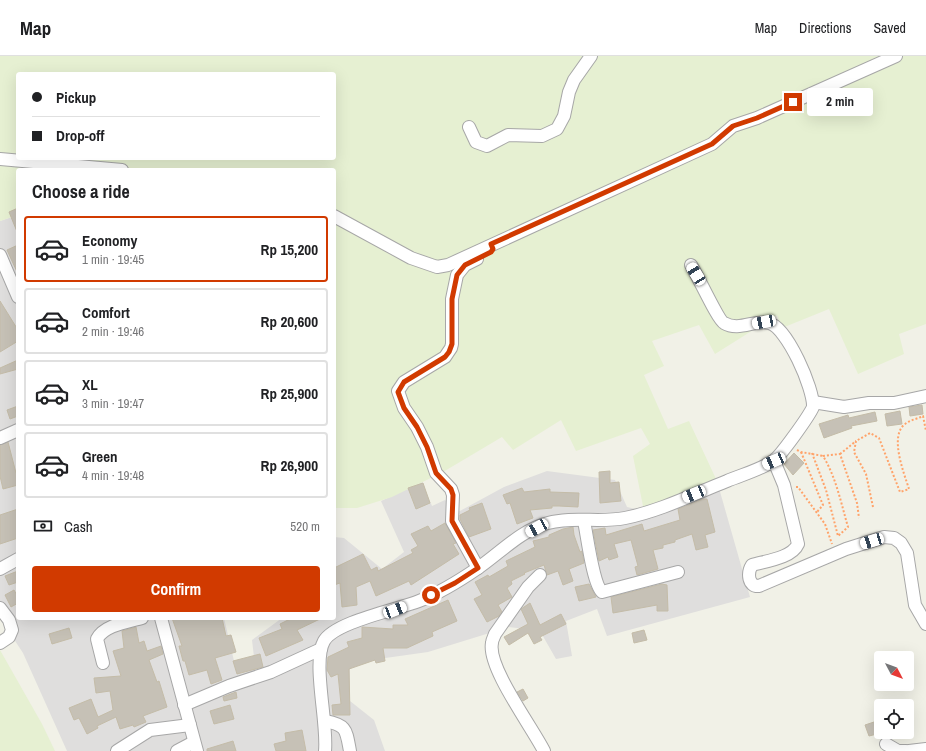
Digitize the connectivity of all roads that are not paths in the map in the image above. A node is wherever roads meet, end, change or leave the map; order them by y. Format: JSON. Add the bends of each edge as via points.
{"nodes":[{"id":1,"x":591,"y":56,"type":"edge"},
{"id":2,"x":896,"y":56,"type":"edge"},
{"id":3,"x":469,"y":127,"type":"dead end"},
{"id":4,"x":0,"y":159,"type":"edge"},
{"id":5,"x":100,"y":168,"type":"edge"},
{"id":6,"x":336,"y":217,"type":"edge"},
{"id":7,"x":491,"y":244,"type":"junction"},
{"id":8,"x":0,"y":256,"type":"edge"},
{"id":9,"x":691,"y":265,"type":"dead end"},
{"id":10,"x":16,"y":292,"type":"edge"},
{"id":11,"x":926,"y":396,"type":"edge"},
{"id":12,"x":813,"y":402,"type":"junction"},
{"id":13,"x":16,"y":431,"type":"edge"},
{"id":14,"x":0,"y":438,"type":"edge"},
{"id":15,"x":774,"y":461,"type":"junction"},
{"id":16,"x":584,"y":521,"type":"junction"},
{"id":17,"x":16,"y":561,"type":"edge"},
{"id":18,"x":478,"y":568,"type":"junction"},
{"id":19,"x":0,"y":569,"type":"edge"},
{"id":20,"x":678,"y":572,"type":"dead end"},
{"id":21,"x":540,"y":575,"type":"dead end"},
{"id":22,"x":0,"y":608,"type":"edge"},
{"id":23,"x":135,"y":620,"type":"edge"},
{"id":24,"x":162,"y":620,"type":"edge"},
{"id":25,"x":926,"y":624,"type":"edge"},
{"id":26,"x":0,"y":643,"type":"edge"},
{"id":27,"x":321,"y":649,"type":"junction"},
{"id":28,"x":103,"y":664,"type":"dead end"},
{"id":29,"x":184,"y":706,"type":"junction"},
{"id":30,"x":324,"y":721,"type":"junction"},
{"id":31,"x":190,"y":725,"type":"junction"},
{"id":32,"x":886,"y":744,"type":"dead end"},
{"id":33,"x":196,"y":747,"type":"edge"},
{"id":34,"x":926,"y":749,"type":"edge"},
{"id":35,"x":117,"y":751,"type":"edge"},
{"id":36,"x":177,"y":751,"type":"edge"},
{"id":37,"x":325,"y":751,"type":"edge"},
{"id":38,"x":350,"y":751,"type":"edge"},
{"id":39,"x":544,"y":751,"type":"edge"},
{"id":40,"x":906,"y":751,"type":"edge"},
{"id":41,"x":909,"y":751,"type":"edge"}],
"edges":[{"from":1,"to":3,"type":"street","via":[[574,80],[562,122],[551,133],[542,136],[508,135],[487,146],[476,142]]},
{"from":2,"to":7,"type":"street","via":[[757,118],[733,126],[712,144]]},
{"from":4,"to":5,"type":"street"},
{"from":6,"to":7,"type":"street","via":[[411,258],[437,267],[448,265]]},
{"from":7,"to":18,"type":"street","via":[[491,252],[465,265],[457,275],[452,299],[452,344],[449,352],[404,382],[398,392],[404,408],[427,447],[436,473],[451,489],[452,521]]},
{"from":8,"to":10,"type":"street"},
{"from":9,"to":12,"type":"street","via":[[702,282],[716,314],[724,323],[739,326],[769,323],[776,327],[787,340],[801,365]]},
{"from":11,"to":12,"type":"street","via":[[894,403],[844,407]]},
{"from":12,"to":15,"type":"street","via":[[811,412]]},
{"from":13,"to":14,"type":"street"},
{"from":15,"to":16,"type":"street","via":[[665,506],[627,518]]},
{"from":15,"to":25,"type":"street","via":[[783,479],[798,544],[793,551],[785,555],[752,566],[748,574],[753,584],[759,586],[846,549],[884,537],[894,538],[907,553],[915,605]]},
{"from":16,"to":18,"type":"street","via":[[549,522],[515,540]]},
{"from":16,"to":20,"type":"street","via":[[598,587],[602,592]]},
{"from":17,"to":19,"type":"street"},
{"from":18,"to":27,"type":"street","via":[[421,600],[336,629],[328,635]]},
{"from":21,"to":39,"type":"street","via":[[528,587],[495,634],[492,650],[505,688]]},
{"from":22,"to":26,"type":"street","via":[[12,630]]},
{"from":23,"to":28,"type":"street","via":[[114,626],[99,635],[97,639]]},
{"from":24,"to":29,"type":"street"},
{"from":27,"to":29,"type":"street","via":[[271,672],[229,686]]},
{"from":27,"to":30,"type":"street"},
{"from":29,"to":31,"type":"street"},
{"from":30,"to":37,"type":"street"},
{"from":30,"to":38,"type":"street","via":[[338,723],[344,727]]},
{"from":31,"to":33,"type":"street"},
{"from":31,"to":35,"type":"street","via":[[150,730]]},
{"from":32,"to":40,"type":"street","via":[[898,751]]},
{"from":33,"to":36,"type":"street"},
{"from":34,"to":41,"type":"street"}]}
